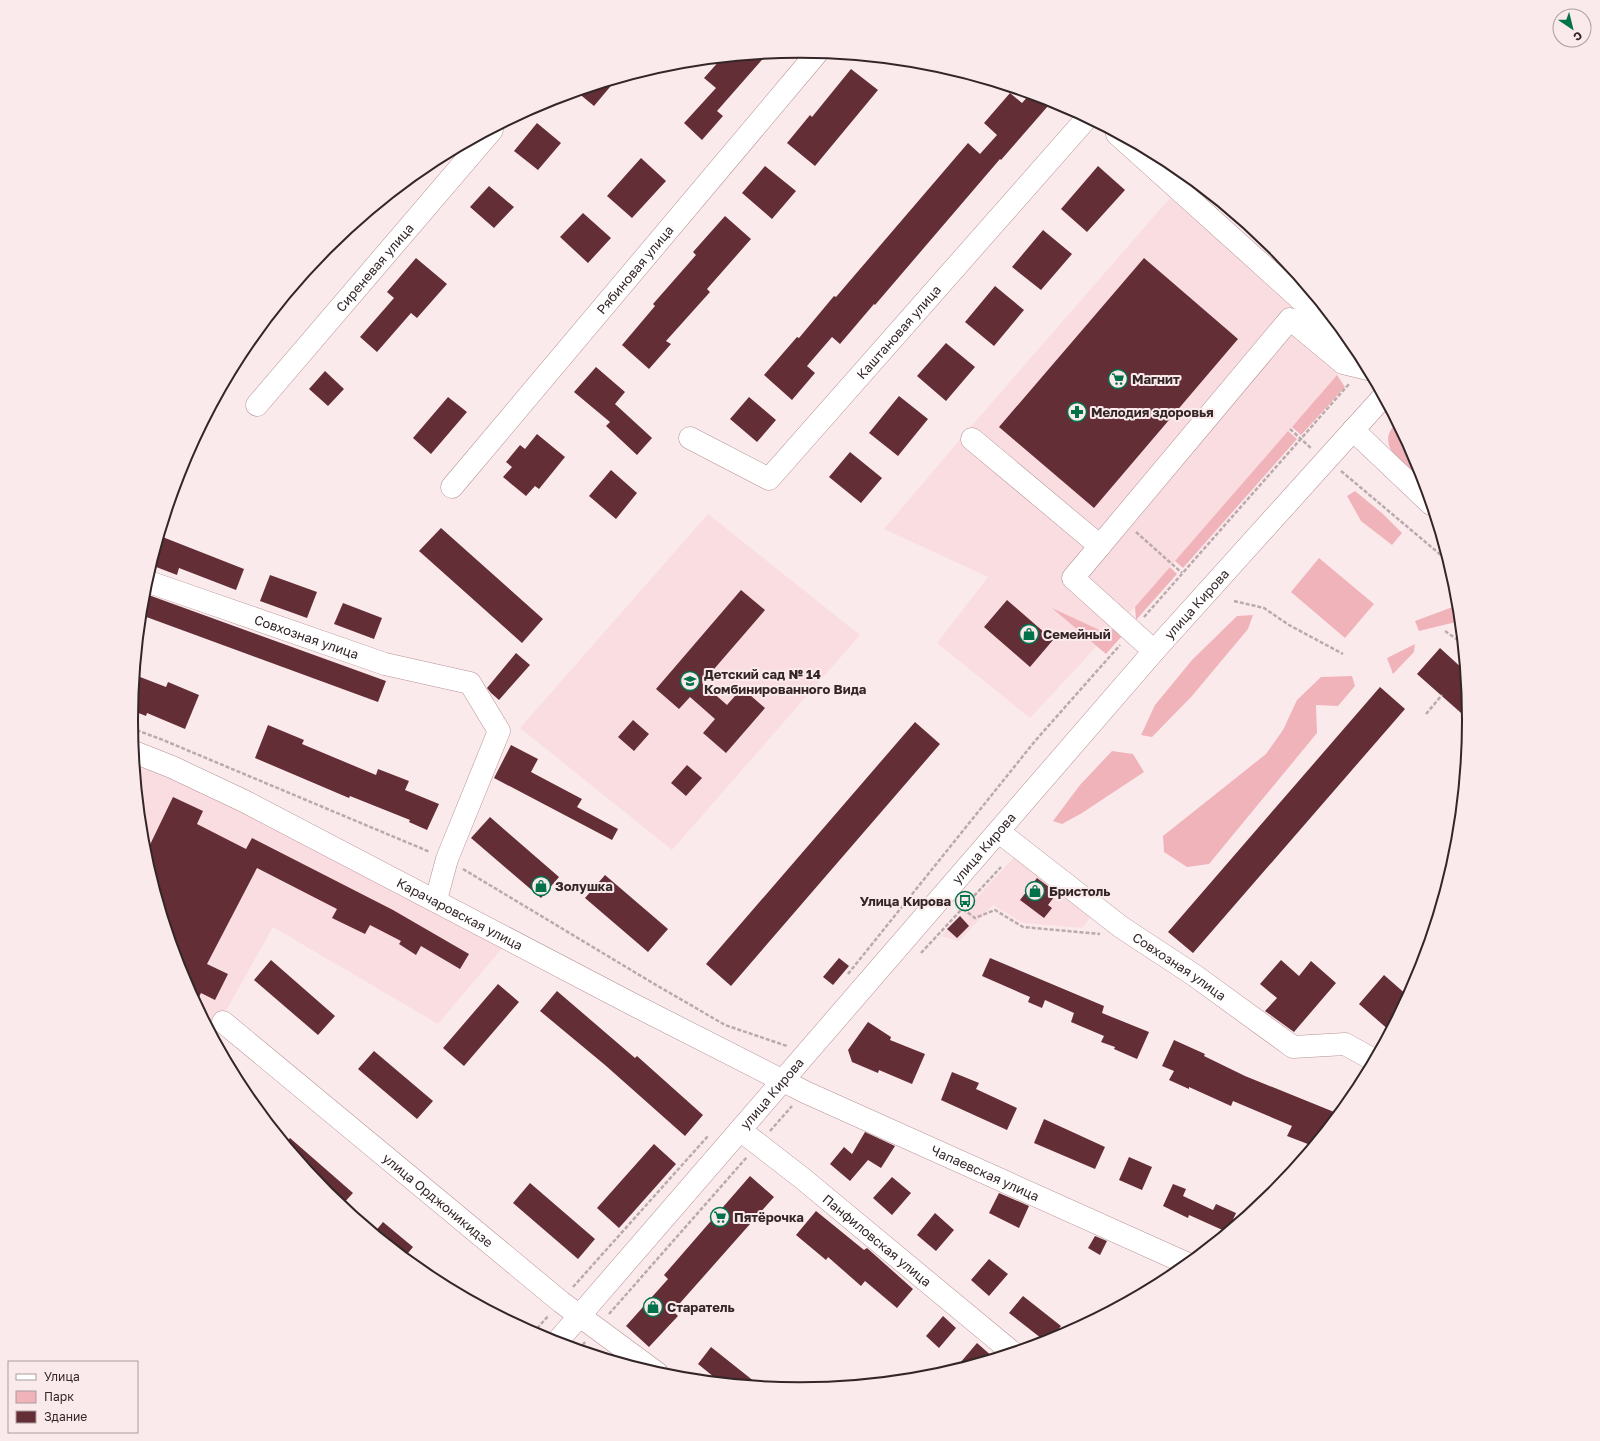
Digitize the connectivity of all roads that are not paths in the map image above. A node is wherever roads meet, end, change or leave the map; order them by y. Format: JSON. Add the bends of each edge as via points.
{"nodes":[{"id":1,"x":813,"y":58,"type":"edge"},
{"id":2,"x":1084,"y":122,"type":"edge"},
{"id":3,"x":485,"y":138,"type":"edge"},
{"id":4,"x":1131,"y":147,"type":"edge"},
{"id":5,"x":1351,"y":351,"type":"edge"},
{"id":6,"x":1358,"y":363,"type":"edge"},
{"id":7,"x":1380,"y":400,"type":"edge"},
{"id":8,"x":257,"y":405,"type":"dead end"},
{"id":9,"x":1353,"y":430,"type":"junction"},
{"id":10,"x":690,"y":438,"type":"dead end"},
{"id":11,"x":972,"y":439,"type":"dead end"},
{"id":12,"x":452,"y":487,"type":"dead end"},
{"id":13,"x":1423,"y":497,"type":"edge"},
{"id":14,"x":1100,"y":546,"type":"junction"},
{"id":15,"x":152,"y":583,"type":"edge"},
{"id":16,"x":1154,"y":651,"type":"junction"},
{"id":17,"x":139,"y":754,"type":"edge"},
{"id":18,"x":999,"y":832,"type":"junction"},
{"id":19,"x":436,"y":900,"type":"junction"},
{"id":20,"x":223,"y":1022,"type":"dead end"},
{"id":21,"x":1370,"y":1058,"type":"edge"},
{"id":22,"x":784,"y":1080,"type":"junction"},
{"id":23,"x":740,"y":1130,"type":"junction"},
{"id":24,"x":1182,"y":1261,"type":"edge"},
{"id":25,"x":580,"y":1315,"type":"junction"},
{"id":26,"x":560,"y":1338,"type":"edge"},
{"id":27,"x":1009,"y":1349,"type":"edge"},
{"id":28,"x":645,"y":1364,"type":"edge"}],
"edges":[{"from":1,"to":12,"type":"street","name":"Рябиновая улица"},
{"from":2,"to":10,"type":"street","name":"Каштановая улица","via":[[769,479]]},
{"from":3,"to":8,"type":"street","name":"Сиреневая улица"},
{"from":4,"to":5,"type":"street"},
{"from":6,"to":14,"type":"street","via":[[1342,363],[1290,318]]},
{"from":7,"to":9,"type":"street","name":"улица Кирова"},
{"from":9,"to":13,"type":"street"},
{"from":9,"to":16,"type":"street","name":"улица Кирова"},
{"from":11,"to":14,"type":"street"},
{"from":14,"to":16,"type":"street","via":[[1073,578]]},
{"from":15,"to":19,"type":"street","name":"Совхозная улица","via":[[385,664],[470,683],[499,731],[447,859]]},
{"from":16,"to":18,"type":"street","name":"улица Кирова"},
{"from":17,"to":19,"type":"street","name":"Карачаровская улица","via":[[244,801]]},
{"from":18,"to":21,"type":"street","name":"Совхозная улица","via":[[1121,927],[1194,975],[1293,1047],[1345,1044]]},
{"from":18,"to":22,"type":"street","name":"улица Кирова"},
{"from":19,"to":22,"type":"street","name":"Карачаровская улица","via":[[634,1005]]},
{"from":20,"to":25,"type":"street","name":"улица Орджоникидзе","via":[[560,1302]]},
{"from":22,"to":23,"type":"street","name":"улица Кирова"},
{"from":22,"to":24,"type":"street","name":"Чапаевская улица","via":[[805,1092]]},
{"from":23,"to":25,"type":"street","name":"улица Кирова"},
{"from":23,"to":27,"type":"street","name":"Панфиловская улица","via":[[802,1178]]},
{"from":25,"to":26,"type":"street","name":"улица Кирова"},
{"from":25,"to":28,"type":"street","name":"улица Орджоникидзе"}]}
